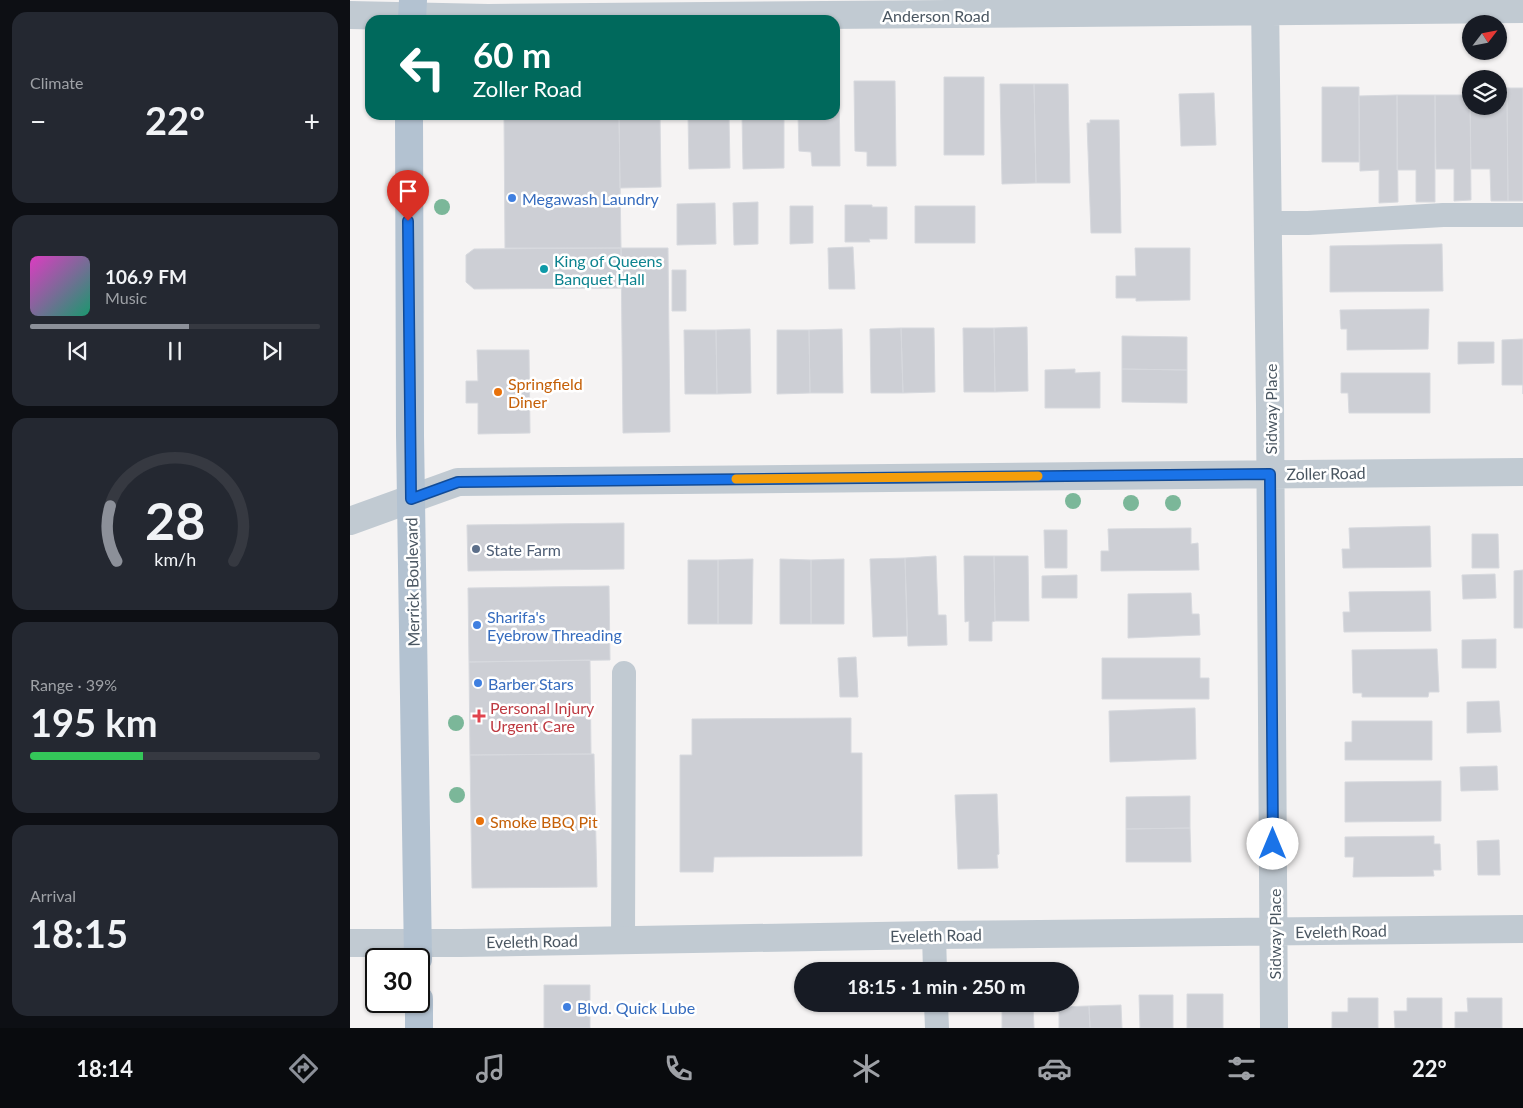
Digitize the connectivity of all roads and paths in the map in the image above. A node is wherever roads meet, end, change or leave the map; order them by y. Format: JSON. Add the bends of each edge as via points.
{"nodes":[{"id":1,"x":1265,"y":6,"type":"edge"},
{"id":2,"x":1523,"y":9,"type":"edge"},
{"id":3,"x":412,"y":12,"type":"edge"},
{"id":4,"x":350,"y":15,"type":"edge"},
{"id":5,"x":450,"y":15,"type":"edge"},
{"id":6,"x":682,"y":15,"type":"edge"},
{"id":7,"x":409,"y":120,"type":"edge"},
{"id":8,"x":1523,"y":215,"type":"edge"},
{"id":9,"x":1268,"y":223,"type":"junction"},
{"id":10,"x":1523,"y":472,"type":"edge"},
{"id":11,"x":1270,"y":474,"type":"junction"},
{"id":12,"x":411,"y":499,"type":"junction"},
{"id":13,"x":350,"y":521,"type":"edge"},
{"id":14,"x":624,"y":673,"type":"dead end"},
{"id":15,"x":1523,"y":929,"type":"edge"},
{"id":16,"x":1274,"y":932,"type":"junction"},
{"id":17,"x":934,"y":935,"type":"junction"},
{"id":18,"x":623,"y":940,"type":"junction"},
{"id":19,"x":350,"y":943,"type":"edge"},
{"id":20,"x":392,"y":948,"type":"edge"},
{"id":21,"x":418,"y":948,"type":"edge"},
{"id":22,"x":430,"y":950,"type":"edge"},
{"id":23,"x":935,"y":962,"type":"edge"},
{"id":24,"x":936,"y":1012,"type":"edge"},
{"id":25,"x":419,"y":1013,"type":"edge"},
{"id":26,"x":419,"y":1028,"type":"edge"},
{"id":27,"x":937,"y":1028,"type":"edge"},
{"id":28,"x":1274,"y":1028,"type":"edge"}],
"edges":[{"from":1,"to":2,"type":"street","name":"Anderson Road"},
{"from":1,"to":6,"type":"street","name":"Anderson Road"},
{"from":1,"to":9,"type":"street","name":"Sidway Place"},
{"from":3,"to":4,"type":"street","name":"Anderson Road"},
{"from":3,"to":5,"type":"street","name":"Anderson Road"},
{"from":7,"to":12,"type":"main road","name":"Merrick Boulevard"},
{"from":8,"to":9,"type":"lane","via":[[1443,215]]},
{"from":9,"to":11,"type":"street","name":"Sidway Place"},
{"from":10,"to":11,"type":"street","name":"Zoller Road"},
{"from":11,"to":12,"type":"street","name":"Zoller Road","via":[[458,482]]},
{"from":11,"to":16,"type":"street","name":"Sidway Place"},
{"from":12,"to":13,"type":"street","name":"Zoller Road"},
{"from":12,"to":21,"type":"main road","name":"Merrick Boulevard"},
{"from":14,"to":18,"type":"lane"},
{"from":15,"to":16,"type":"street","name":"Eveleth Road"},
{"from":16,"to":17,"type":"street","name":"Eveleth Road"},
{"from":16,"to":28,"type":"street","name":"Sidway Place"},
{"from":17,"to":18,"type":"street","name":"Eveleth Road"},
{"from":17,"to":23,"type":"lane"},
{"from":18,"to":22,"type":"street","name":"Eveleth Road"},
{"from":19,"to":20,"type":"street","name":"Eveleth Road"},
{"from":24,"to":27,"type":"lane"},
{"from":25,"to":26,"type":"main road"}]}
